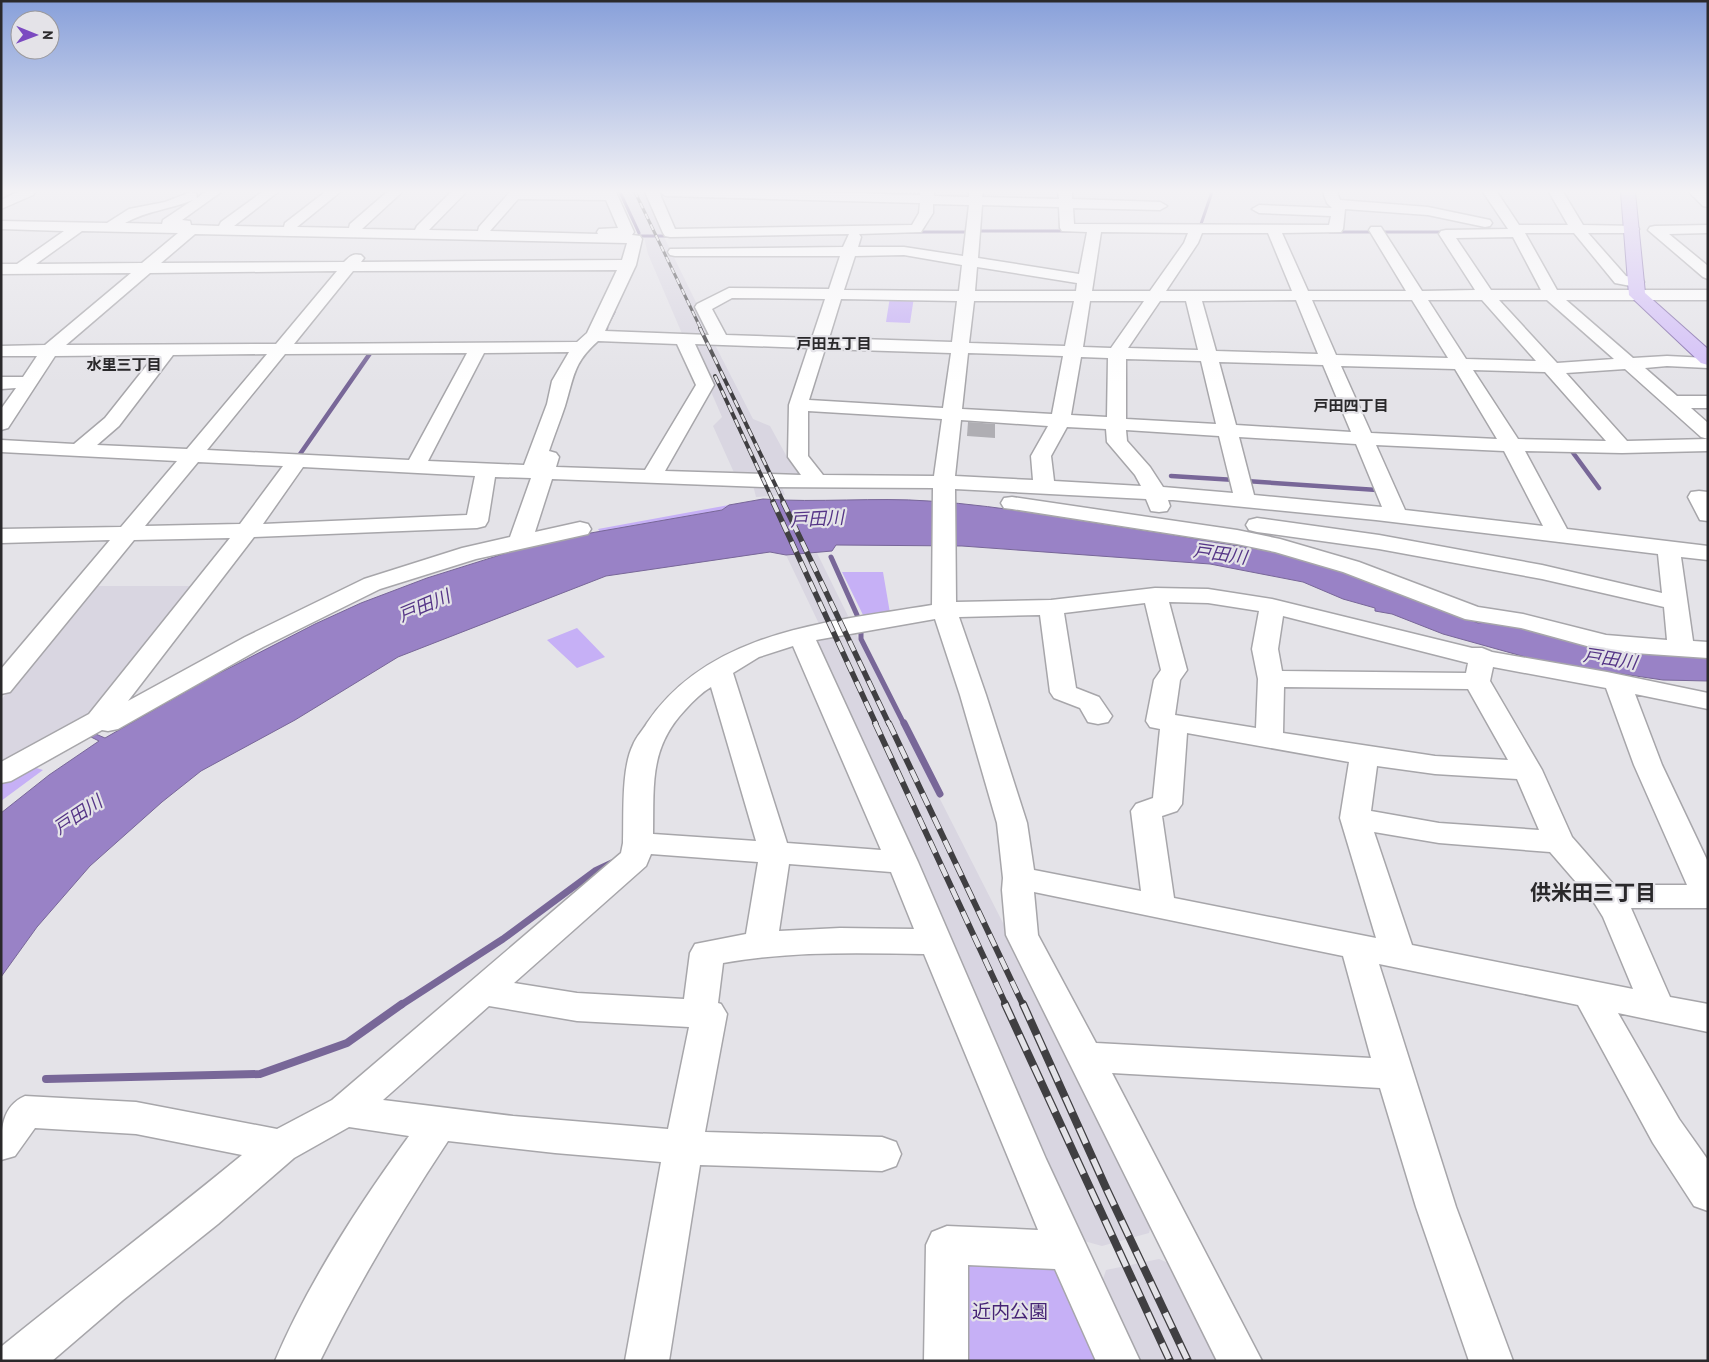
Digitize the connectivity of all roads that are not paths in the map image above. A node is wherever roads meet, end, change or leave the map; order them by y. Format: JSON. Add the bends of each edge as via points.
{"nodes":[{"id":1,"x":38,"y":256,"type":"edge"},
{"id":2,"x":161,"y":256,"type":"edge"},
{"id":3,"x":358,"y":256,"type":"edge"},
{"id":4,"x":632,"y":256,"type":"edge"},
{"id":5,"x":736,"y":256,"type":"edge"},
{"id":6,"x":847,"y":256,"type":"edge"},
{"id":7,"x":931,"y":256,"type":"edge"},
{"id":8,"x":970,"y":256,"type":"edge"},
{"id":9,"x":1090,"y":256,"type":"edge"},
{"id":10,"x":1183,"y":256,"type":"edge"},
{"id":11,"x":1285,"y":256,"type":"edge"},
{"id":12,"x":1392,"y":256,"type":"edge"},
{"id":13,"x":1460,"y":256,"type":"edge"},
{"id":14,"x":1530,"y":256,"type":"edge"},
{"id":15,"x":1600,"y":256,"type":"edge"},
{"id":16,"x":1634,"y":256,"type":"edge"},
{"id":17,"x":1686,"y":256,"type":"edge"},
{"id":18,"x":970,"y":262,"type":"junction"},
{"id":19,"x":628,"y":265,"type":"junction"},
{"id":20,"x":349,"y":267,"type":"junction"},
{"id":21,"x":147,"y":268,"type":"junction"},
{"id":22,"x":1,"y":269,"type":"edge"},
{"id":23,"x":20,"y":269,"type":"junction"},
{"id":24,"x":1708,"y":274,"type":"edge"},
{"id":25,"x":1085,"y":288,"type":"junction"},
{"id":26,"x":1637,"y":289,"type":"junction"},
{"id":27,"x":729,"y":293,"type":"junction"},
{"id":28,"x":834,"y":295,"type":"junction"},
{"id":29,"x":1160,"y":295,"type":"junction"},
{"id":30,"x":1418,"y":295,"type":"junction"},
{"id":31,"x":1486,"y":295,"type":"junction"},
{"id":32,"x":1551,"y":295,"type":"junction"},
{"id":33,"x":1708,"y":295,"type":"edge"},
{"id":34,"x":966,"y":296,"type":"junction"},
{"id":35,"x":1193,"y":296,"type":"junction"},
{"id":36,"x":1303,"y":296,"type":"junction"},
{"id":37,"x":683,"y":338,"type":"junction"},
{"id":38,"x":720,"y":339,"type":"junction"},
{"id":39,"x":594,"y":340,"type":"junction"},
{"id":40,"x":818,"y":342,"type":"junction"},
{"id":41,"x":959,"y":347,"type":"junction"},
{"id":42,"x":478,"y":348,"type":"junction"},
{"id":43,"x":281,"y":349,"type":"junction"},
{"id":44,"x":50,"y":350,"type":"junction"},
{"id":45,"x":168,"y":350,"type":"junction"},
{"id":46,"x":1,"y":351,"type":"edge"},
{"id":47,"x":1072,"y":351,"type":"junction"},
{"id":48,"x":1123,"y":353,"type":"junction"},
{"id":49,"x":1209,"y":356,"type":"junction"},
{"id":50,"x":1708,"y":359,"type":"edge"},
{"id":51,"x":1331,"y":360,"type":"junction"},
{"id":52,"x":1708,"y":363,"type":"edge"},
{"id":53,"x":1462,"y":364,"type":"junction"},
{"id":54,"x":1629,"y":364,"type":"junction"},
{"id":55,"x":1551,"y":368,"type":"junction"},
{"id":56,"x":27,"y":382,"type":"junction"},
{"id":57,"x":1,"y":383,"type":"edge"},
{"id":58,"x":1672,"y":402,"type":"junction"},
{"id":59,"x":1708,"y":402,"type":"edge"},
{"id":60,"x":798,"y":405,"type":"junction"},
{"id":61,"x":953,"y":414,"type":"junction"},
{"id":62,"x":1061,"y":420,"type":"junction"},
{"id":63,"x":1123,"y":423,"type":"junction"},
{"id":64,"x":1,"y":424,"type":"edge"},
{"id":65,"x":1228,"y":429,"type":"junction"},
{"id":66,"x":1708,"y":433,"type":"edge"},
{"id":67,"x":1364,"y":437,"type":"junction"},
{"id":68,"x":1708,"y":445,"type":"edge"},
{"id":69,"x":1,"y":446,"type":"edge"},
{"id":70,"x":1512,"y":446,"type":"junction"},
{"id":71,"x":1622,"y":447,"type":"junction"},
{"id":72,"x":79,"y":450,"type":"junction"},
{"id":73,"x":193,"y":456,"type":"junction"},
{"id":74,"x":297,"y":461,"type":"junction"},
{"id":75,"x":415,"y":467,"type":"junction"},
{"id":76,"x":486,"y":470,"type":"junction"},
{"id":77,"x":538,"y":472,"type":"junction"},
{"id":78,"x":651,"y":477,"type":"junction"},
{"id":79,"x":817,"y":481,"type":"junction"},
{"id":80,"x":1044,"y":487,"type":"junction"},
{"id":81,"x":944,"y":489,"type":"junction"},
{"id":82,"x":1708,"y":498,"type":"edge"},
{"id":83,"x":1245,"y":500,"type":"junction"},
{"id":84,"x":1166,"y":502,"type":"junction"},
{"id":85,"x":1012,"y":503,"type":"dead end"},
{"id":86,"x":1387,"y":515,"type":"junction"},
{"id":87,"x":1708,"y":515,"type":"edge"},
{"id":88,"x":477,"y":521,"type":"junction"},
{"id":89,"x":580,"y":529,"type":"dead end"},
{"id":90,"x":247,"y":531,"type":"junction"},
{"id":91,"x":128,"y":534,"type":"junction"},
{"id":92,"x":1552,"y":535,"type":"junction"},
{"id":93,"x":1,"y":536,"type":"edge"},
{"id":94,"x":520,"y":542,"type":"junction"},
{"id":95,"x":1379,"y":542,"type":"junction"},
{"id":96,"x":1669,"y":549,"type":"junction"},
{"id":97,"x":470,"y":553,"type":"junction"},
{"id":98,"x":1708,"y":553,"type":"edge"},
{"id":99,"x":1542,"y":572,"type":"junction"},
{"id":100,"x":1155,"y":595,"type":"junction"},
{"id":101,"x":1676,"y":603,"type":"junction"},
{"id":102,"x":1272,"y":606,"type":"junction"},
{"id":103,"x":1051,"y":607,"type":"junction"},
{"id":104,"x":944,"y":610,"type":"junction"},
{"id":105,"x":801,"y":635,"type":"junction"},
{"id":106,"x":1681,"y":649,"type":"junction"},
{"id":107,"x":1708,"y":650,"type":"edge"},
{"id":108,"x":1480,"y":669,"type":"junction"},
{"id":109,"x":719,"y":670,"type":"junction"},
{"id":110,"x":1271,"y":680,"type":"junction"},
{"id":111,"x":1618,"y":683,"type":"junction"},
{"id":112,"x":1,"y":686,"type":"edge"},
{"id":113,"x":1708,"y":701,"type":"edge"},
{"id":114,"x":1098,"y":716,"type":"dead end"},
{"id":115,"x":98,"y":720,"type":"junction"},
{"id":116,"x":1174,"y":723,"type":"junction"},
{"id":117,"x":1269,"y":740,"type":"junction"},
{"id":118,"x":1364,"y":756,"type":"junction"},
{"id":119,"x":1528,"y":770,"type":"junction"},
{"id":120,"x":1,"y":774,"type":"edge"},
{"id":121,"x":1354,"y":818,"type":"junction"},
{"id":122,"x":1560,"y":842,"type":"junction"},
{"id":123,"x":638,"y":843,"type":"junction"},
{"id":124,"x":775,"y":853,"type":"junction"},
{"id":125,"x":902,"y":862,"type":"junction"},
{"id":126,"x":1019,"y":878,"type":"junction"},
{"id":127,"x":1707,"y":894,"type":"edge"},
{"id":128,"x":1606,"y":896,"type":"junction"},
{"id":129,"x":1159,"y":907,"type":"junction"},
{"id":130,"x":936,"y":942,"type":"junction"},
{"id":131,"x":761,"y":944,"type":"junction"},
{"id":132,"x":1356,"y":947,"type":"junction"},
{"id":133,"x":1398,"y":955,"type":"junction"},
{"id":134,"x":481,"y":991,"type":"junction"},
{"id":135,"x":1589,"y":994,"type":"junction"},
{"id":136,"x":1658,"y":1008,"type":"junction"},
{"id":137,"x":699,"y":1013,"type":"junction"},
{"id":138,"x":1708,"y":1018,"type":"edge"},
{"id":139,"x":969,"y":1019,"type":"joint"},
{"id":140,"x":1085,"y":1057,"type":"junction"},
{"id":141,"x":1394,"y":1074,"type":"junction"},
{"id":142,"x":346,"y":1111,"type":"junction"},
{"id":143,"x":438,"y":1124,"type":"junction"},
{"id":144,"x":1,"y":1144,"type":"edge"},
{"id":145,"x":280,"y":1146,"type":"junction"},
{"id":146,"x":683,"y":1148,"type":"junction"},
{"id":147,"x":882,"y":1154,"type":"dead end"},
{"id":148,"x":1708,"y":1193,"type":"edge"},
{"id":149,"x":1068,"y":1250,"type":"junction"},
{"id":150,"x":18,"y":1361,"type":"edge"},
{"id":151,"x":297,"y":1361,"type":"edge"},
{"id":152,"x":647,"y":1361,"type":"edge"},
{"id":153,"x":946,"y":1361,"type":"edge"},
{"id":154,"x":1118,"y":1361,"type":"edge"},
{"id":155,"x":1240,"y":1361,"type":"edge"},
{"id":156,"x":1491,"y":1361,"type":"edge"}],
"edges":[{"from":1,"to":23,"type":"street"},
{"from":2,"to":21,"type":"street"},
{"from":3,"to":20,"type":"street"},
{"from":4,"to":19,"type":"street"},
{"from":5,"to":27,"type":"street"},
{"from":6,"to":28,"type":"street"},
{"from":7,"to":18,"type":"street"},
{"from":8,"to":18,"type":"street"},
{"from":9,"to":25,"type":"street"},
{"from":10,"to":29,"type":"street"},
{"from":11,"to":36,"type":"street"},
{"from":12,"to":30,"type":"street"},
{"from":13,"to":31,"type":"street"},
{"from":14,"to":32,"type":"street"},
{"from":15,"to":26,"type":"street","via":[[1621,280]]},
{"from":16,"to":26,"type":"main road"},
{"from":17,"to":24,"type":"street"},
{"from":18,"to":25,"type":"street"},
{"from":18,"to":34,"type":"street"},
{"from":19,"to":20,"type":"street"},
{"from":19,"to":39,"type":"street"},
{"from":20,"to":21,"type":"street"},
{"from":20,"to":43,"type":"street"},
{"from":21,"to":23,"type":"street"},
{"from":21,"to":44,"type":"street"},
{"from":22,"to":23,"type":"street"},
{"from":25,"to":29,"type":"street"},
{"from":25,"to":34,"type":"street"},
{"from":25,"to":47,"type":"street"},
{"from":26,"to":32,"type":"street"},
{"from":26,"to":33,"type":"street"},
{"from":26,"to":50,"type":"main road"},
{"from":27,"to":28,"type":"street"},
{"from":27,"to":38,"type":"street","via":[[703,307]]},
{"from":28,"to":34,"type":"street"},
{"from":28,"to":40,"type":"street"},
{"from":29,"to":35,"type":"street"},
{"from":29,"to":48,"type":"street"},
{"from":30,"to":31,"type":"street"},
{"from":30,"to":36,"type":"street"},
{"from":30,"to":53,"type":"street"},
{"from":31,"to":32,"type":"street"},
{"from":31,"to":55,"type":"street"},
{"from":32,"to":54,"type":"street"},
{"from":34,"to":41,"type":"street"},
{"from":35,"to":36,"type":"street"},
{"from":35,"to":49,"type":"street"},
{"from":36,"to":51,"type":"street"},
{"from":37,"to":38,"type":"street"},
{"from":37,"to":39,"type":"street"},
{"from":37,"to":78,"type":"street","via":[[705,385]]},
{"from":38,"to":40,"type":"street"},
{"from":39,"to":42,"type":"street"},
{"from":39,"to":77,"type":"street","via":[[574,380]]},
{"from":39,"to":77,"type":"street","via":[[570,363],[561,380]]},
{"from":40,"to":41,"type":"street"},
{"from":40,"to":60,"type":"street"},
{"from":41,"to":47,"type":"street"},
{"from":41,"to":61,"type":"street"},
{"from":42,"to":43,"type":"street"},
{"from":42,"to":75,"type":"street"},
{"from":43,"to":45,"type":"street"},
{"from":43,"to":73,"type":"street"},
{"from":44,"to":45,"type":"street"},
{"from":44,"to":46,"type":"street"},
{"from":44,"to":56,"type":"street"},
{"from":45,"to":72,"type":"street","via":[[112,422]]},
{"from":47,"to":48,"type":"street"},
{"from":47,"to":62,"type":"street"},
{"from":48,"to":49,"type":"street"},
{"from":48,"to":63,"type":"street"},
{"from":49,"to":51,"type":"street"},
{"from":49,"to":65,"type":"street"},
{"from":51,"to":53,"type":"street"},
{"from":51,"to":67,"type":"street"},
{"from":52,"to":54,"type":"street","via":[[1667,361]]},
{"from":53,"to":55,"type":"street"},
{"from":53,"to":70,"type":"street"},
{"from":54,"to":55,"type":"street"},
{"from":54,"to":58,"type":"street"},
{"from":55,"to":71,"type":"street"},
{"from":56,"to":57,"type":"street"},
{"from":56,"to":64,"type":"street"},
{"from":58,"to":59,"type":"street"},
{"from":58,"to":66,"type":"street"},
{"from":60,"to":61,"type":"street"},
{"from":60,"to":79,"type":"street","via":[[798,457]]},
{"from":61,"to":62,"type":"street"},
{"from":61,"to":81,"type":"street"},
{"from":62,"to":63,"type":"street"},
{"from":62,"to":80,"type":"street","via":[[1041,456]]},
{"from":63,"to":65,"type":"street"},
{"from":63,"to":84,"type":"street","via":[[1132,441],[1163,476]]},
{"from":65,"to":67,"type":"street"},
{"from":65,"to":83,"type":"street"},
{"from":67,"to":70,"type":"street"},
{"from":67,"to":86,"type":"street"},
{"from":68,"to":71,"type":"street"},
{"from":69,"to":72,"type":"street"},
{"from":70,"to":71,"type":"street"},
{"from":70,"to":92,"type":"street"},
{"from":72,"to":73,"type":"street"},
{"from":73,"to":74,"type":"street"},
{"from":73,"to":91,"type":"street"},
{"from":74,"to":75,"type":"street"},
{"from":74,"to":90,"type":"street"},
{"from":75,"to":76,"type":"street"},
{"from":76,"to":77,"type":"street"},
{"from":76,"to":88,"type":"street"},
{"from":77,"to":78,"type":"street"},
{"from":77,"to":94,"type":"street"},
{"from":78,"to":79,"type":"street"},
{"from":79,"to":81,"type":"street"},
{"from":80,"to":81,"type":"street"},
{"from":80,"to":84,"type":"street","via":[[1104,501]]},
{"from":81,"to":104,"type":"street"},
{"from":82,"to":87,"type":"street","via":[[1699,497]]},
{"from":83,"to":84,"type":"street"},
{"from":83,"to":86,"type":"street"},
{"from":84,"to":95,"type":"street"},
{"from":85,"to":106,"type":"street","via":[[1280,546],[1351,567],[1474,614],[1523,621],[1605,643]]},
{"from":86,"to":92,"type":"street"},
{"from":86,"to":95,"type":"street"},
{"from":88,"to":90,"type":"street"},
{"from":88,"to":97,"type":"street"},
{"from":89,"to":94,"type":"street"},
{"from":90,"to":91,"type":"street"},
{"from":90,"to":115,"type":"street"},
{"from":91,"to":93,"type":"street"},
{"from":91,"to":112,"type":"street"},
{"from":92,"to":96,"type":"street"},
{"from":92,"to":99,"type":"street"},
{"from":94,"to":97,"type":"street"},
{"from":95,"to":99,"type":"street"},
{"from":96,"to":98,"type":"street"},
{"from":96,"to":101,"type":"street"},
{"from":97,"to":115,"type":"street","via":[[372,584],[254,642],[108,723]]},
{"from":99,"to":101,"type":"street"},
{"from":100,"to":102,"type":"street","via":[[1208,596]]},
{"from":100,"to":103,"type":"street"},
{"from":100,"to":116,"type":"street","via":[[1174,670],[1167,680],[1160,721]]},
{"from":101,"to":106,"type":"street"},
{"from":102,"to":108,"type":"street","via":[[1472,656]]},
{"from":102,"to":110,"type":"street","via":[[1265,649]]},
{"from":103,"to":104,"type":"street"},
{"from":103,"to":114,"type":"street","via":[[1063,692],[1090,703]]},
{"from":104,"to":105,"type":"street"},
{"from":104,"to":126,"type":"street","via":[[974,694],[1012,823]]},
{"from":105,"to":109,"type":"street","via":[[750,652]]},
{"from":105,"to":125,"type":"street"},
{"from":106,"to":107,"type":"street"},
{"from":108,"to":110,"type":"street"},
{"from":108,"to":111,"type":"street"},
{"from":108,"to":119,"type":"street"},
{"from":109,"to":123,"type":"street","via":[[692,687],[669,711],[646,746],[640,775]]},
{"from":109,"to":124,"type":"street"},
{"from":110,"to":117,"type":"street"},
{"from":111,"to":113,"type":"street"},
{"from":111,"to":127,"type":"street","via":[[1630,723]]},
{"from":115,"to":120,"type":"street"},
{"from":116,"to":117,"type":"street"},
{"from":116,"to":129,"type":"street","via":[[1166,804],[1146,811]]},
{"from":117,"to":118,"type":"street"},
{"from":118,"to":119,"type":"street","via":[[1485,770]]},
{"from":118,"to":121,"type":"street"},
{"from":119,"to":122,"type":"street"},
{"from":121,"to":122,"type":"street","via":[[1439,833]]},
{"from":121,"to":133,"type":"street"},
{"from":122,"to":128,"type":"street"},
{"from":123,"to":124,"type":"street"},
{"from":123,"to":134,"type":"street","via":[[635,858]]},
{"from":124,"to":125,"type":"street"},
{"from":124,"to":131,"type":"street"},
{"from":125,"to":130,"type":"street"},
{"from":126,"to":129,"type":"street"},
{"from":126,"to":140,"type":"street","via":[[1022,935]]},
{"from":127,"to":128,"type":"street"},
{"from":128,"to":136,"type":"street","via":[[1618,914]]},
{"from":129,"to":132,"type":"street"},
{"from":130,"to":131,"type":"street","via":[[840,940]]},
{"from":130,"to":139,"type":"street"},
{"from":131,"to":137,"type":"street","via":[[707,953]]},
{"from":132,"to":133,"type":"street"},
{"from":132,"to":141,"type":"street"},
{"from":133,"to":135,"type":"street"},
{"from":134,"to":137,"type":"street","via":[[577,1007]]},
{"from":134,"to":142,"type":"street"},
{"from":135,"to":136,"type":"street"},
{"from":135,"to":148,"type":"street","via":[[1666,1131]]},
{"from":136,"to":138,"type":"street"},
{"from":137,"to":146,"type":"street","via":[[709,1014]]},
{"from":139,"to":149,"type":"street"},
{"from":140,"to":141,"type":"street"},
{"from":140,"to":155,"type":"street"},
{"from":141,"to":156,"type":"street","via":[[1462,1285]]},
{"from":142,"to":143,"type":"street"},
{"from":142,"to":145,"type":"street"},
{"from":143,"to":146,"type":"street"},
{"from":143,"to":151,"type":"street","via":[[387,1199],[334,1289]]},
{"from":144,"to":145,"type":"street","via":[[25,1112],[136,1118]]},
{"from":145,"to":150,"type":"street"},
{"from":146,"to":147,"type":"street"},
{"from":146,"to":152,"type":"street"},
{"from":149,"to":153,"type":"street","via":[[947,1244]]},
{"from":149,"to":154,"type":"street"}]}
